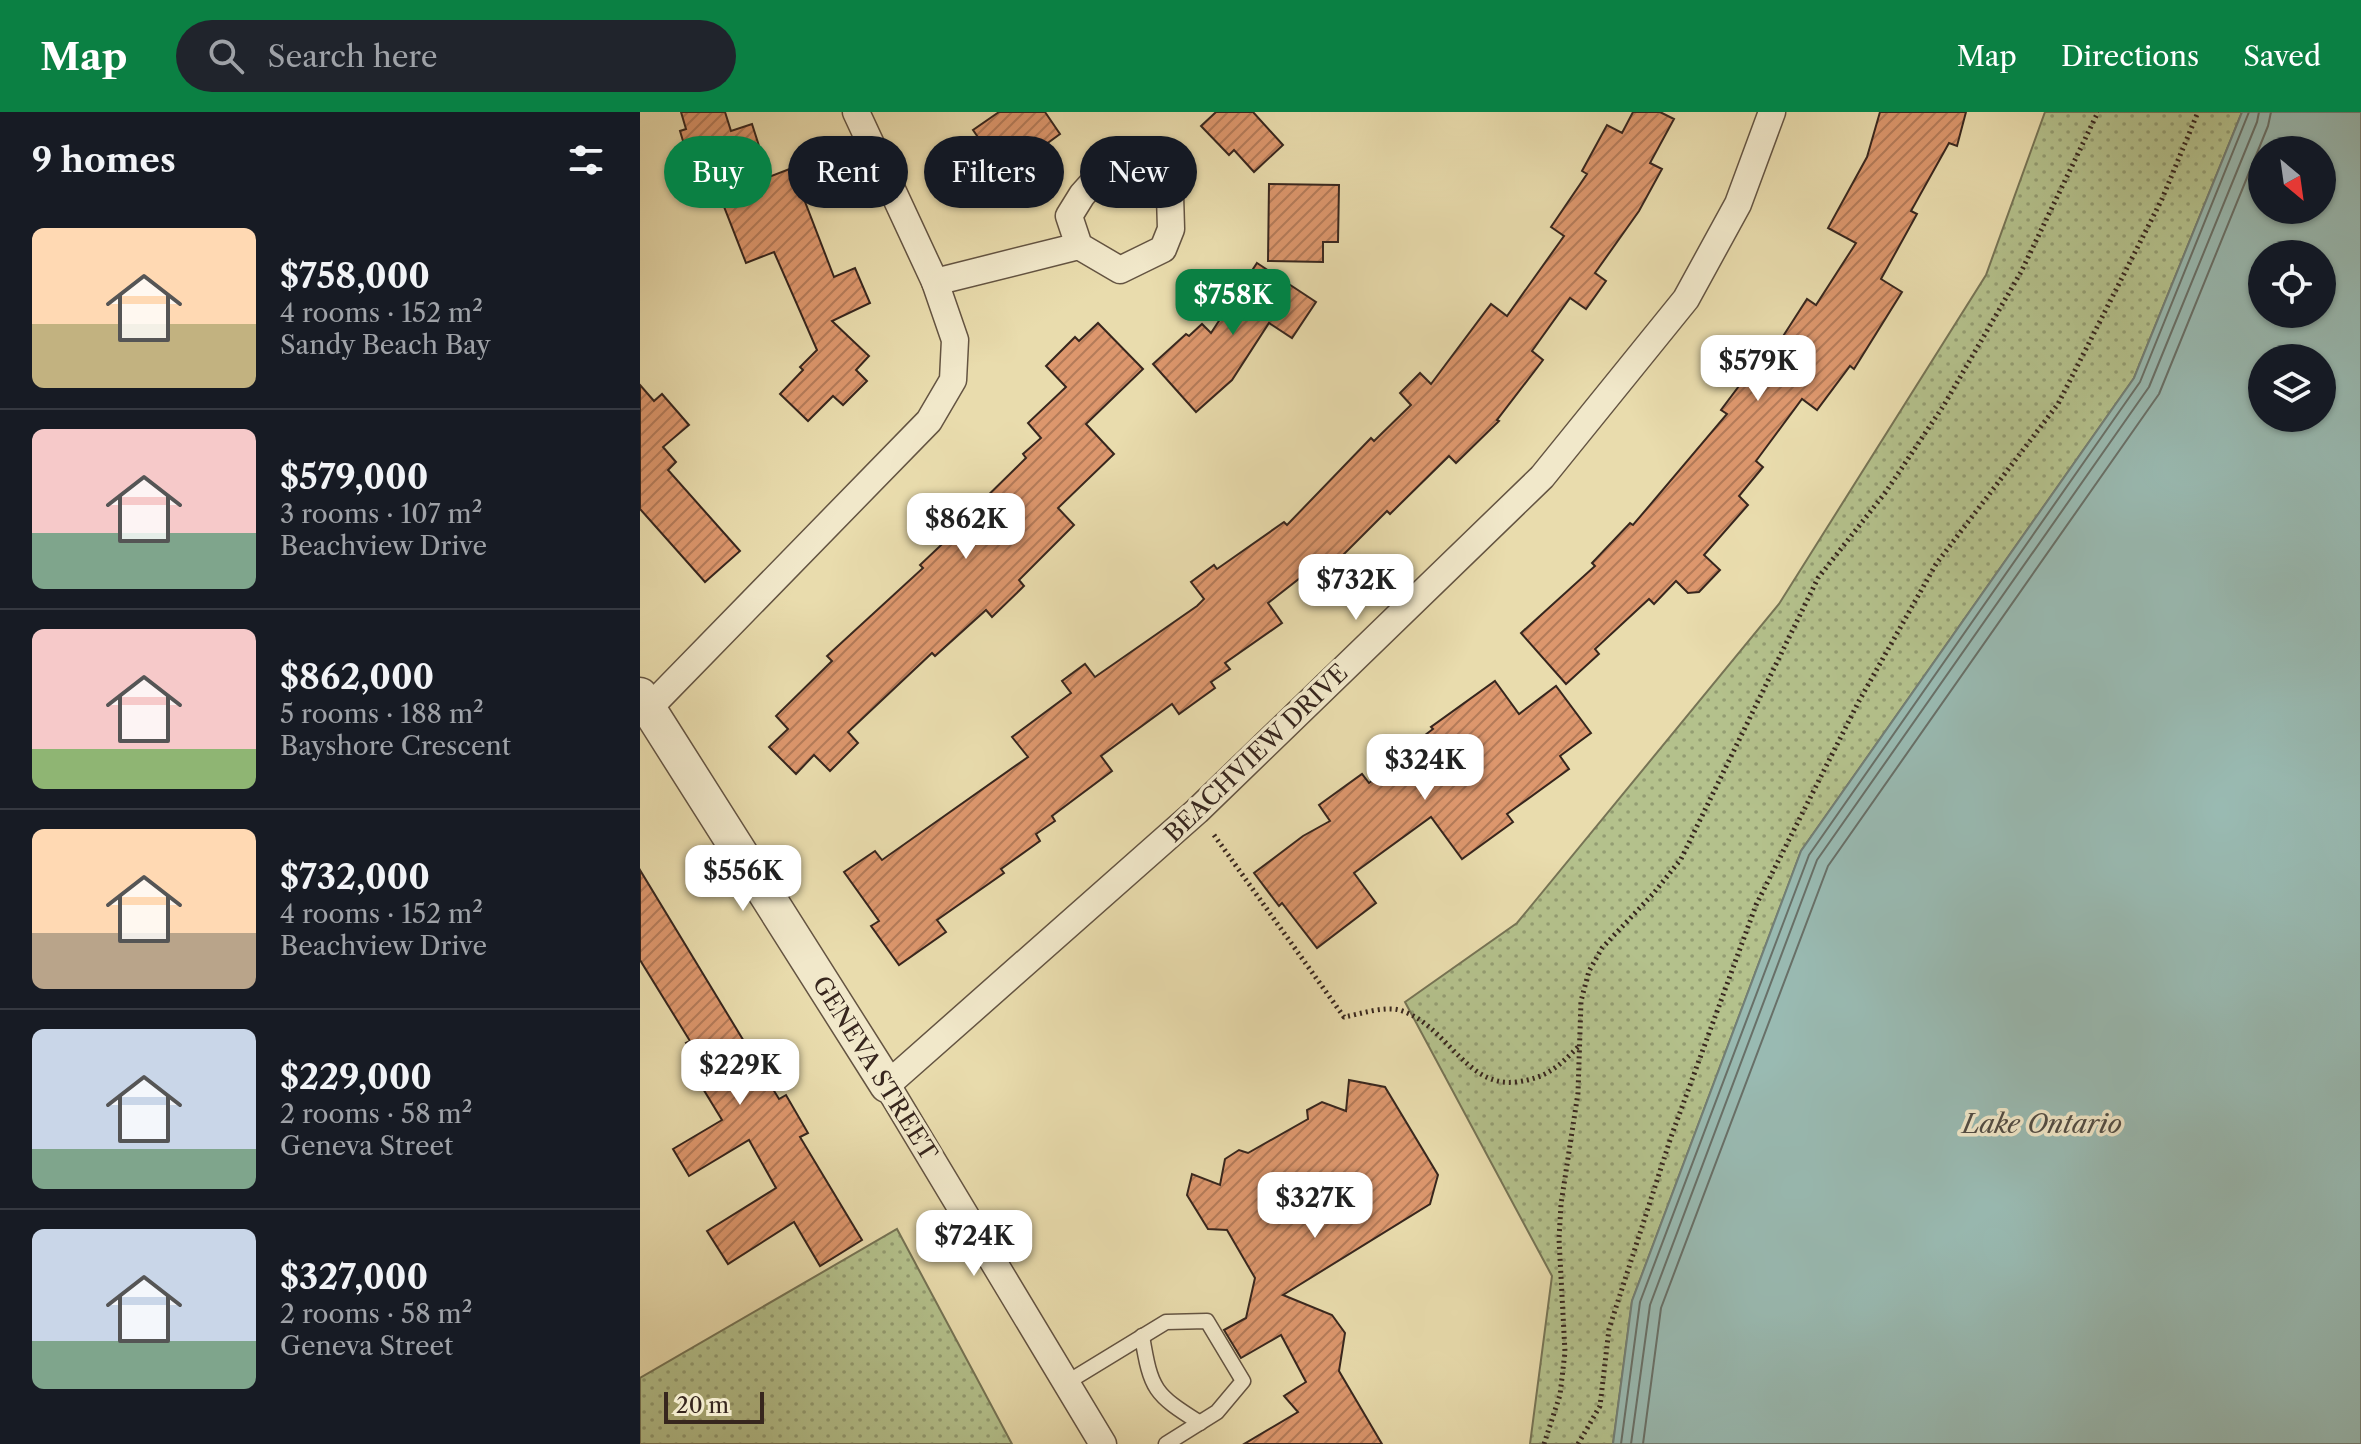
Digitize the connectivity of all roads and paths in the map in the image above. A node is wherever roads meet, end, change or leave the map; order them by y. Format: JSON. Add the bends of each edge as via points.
{"nodes":[{"id":1,"x":856,"y":112,"type":"edge"},
{"id":2,"x":1772,"y":112,"type":"edge"},
{"id":3,"x":2098,"y":112,"type":"edge"},
{"id":4,"x":2198,"y":112,"type":"edge"},
{"id":5,"x":1079,"y":246,"type":"dead end"},
{"id":6,"x":935,"y":282,"type":"junction"},
{"id":7,"x":644,"y":702,"type":"edge"},
{"id":8,"x":1197,"y":811,"type":"junction"},
{"id":9,"x":1580,"y":1045,"type":"junction"},
{"id":10,"x":887,"y":1085,"type":"junction"},
{"id":11,"x":1142,"y":1336,"type":"junction"},
{"id":12,"x":1066,"y":1383,"type":"junction"},
{"id":13,"x":1200,"y":1423,"type":"junction"},
{"id":14,"x":1103,"y":1444,"type":"edge"},
{"id":15,"x":1166,"y":1444,"type":"edge"},
{"id":16,"x":1544,"y":1444,"type":"edge"},
{"id":17,"x":1578,"y":1444,"type":"edge"}],
"edges":[{"from":1,"to":6,"type":"street"},
{"from":2,"to":8,"type":"street","name":"BEACHVIEW DRIVE","via":[[1738,204],[1686,299],[1542,477]]},
{"from":3,"to":9,"type":"path","via":[[2021,272],[1944,405],[1885,493],[1818,578],[1681,859],[1602,948],[1589,971],[1581,1001]]},
{"from":4,"to":17,"type":"path","via":[[2162,199],[2058,404],[1936,564],[1859,701],[1756,905],[1671,1137],[1609,1329],[1600,1406]]},
{"from":5,"to":6,"type":"street"},
{"from":6,"to":7,"type":"street","via":[[955,340],[953,380],[929,421]]},
{"from":7,"to":10,"type":"street","name":"GENEVA STREET"},
{"from":8,"to":9,"type":"path","via":[[1344,1017],[1395,1009],[1411,1014],[1434,1029],[1477,1074],[1503,1084],[1554,1071]]},
{"from":8,"to":10,"type":"street","name":"BEACHVIEW DRIVE"},
{"from":9,"to":16,"type":"path","via":[[1559,1239],[1565,1352],[1560,1395]]},
{"from":10,"to":12,"type":"street","name":"GENEVA STREET"},
{"from":11,"to":12,"type":"lane"},
{"from":11,"to":13,"type":"lane","via":[[1149,1376],[1166,1402]]},
{"from":11,"to":13,"type":"lane","via":[[1166,1322],[1207,1321],[1243,1381],[1217,1412]]},
{"from":12,"to":14,"type":"street","name":"GENEVA STREET"},
{"from":13,"to":15,"type":"lane"}]}
